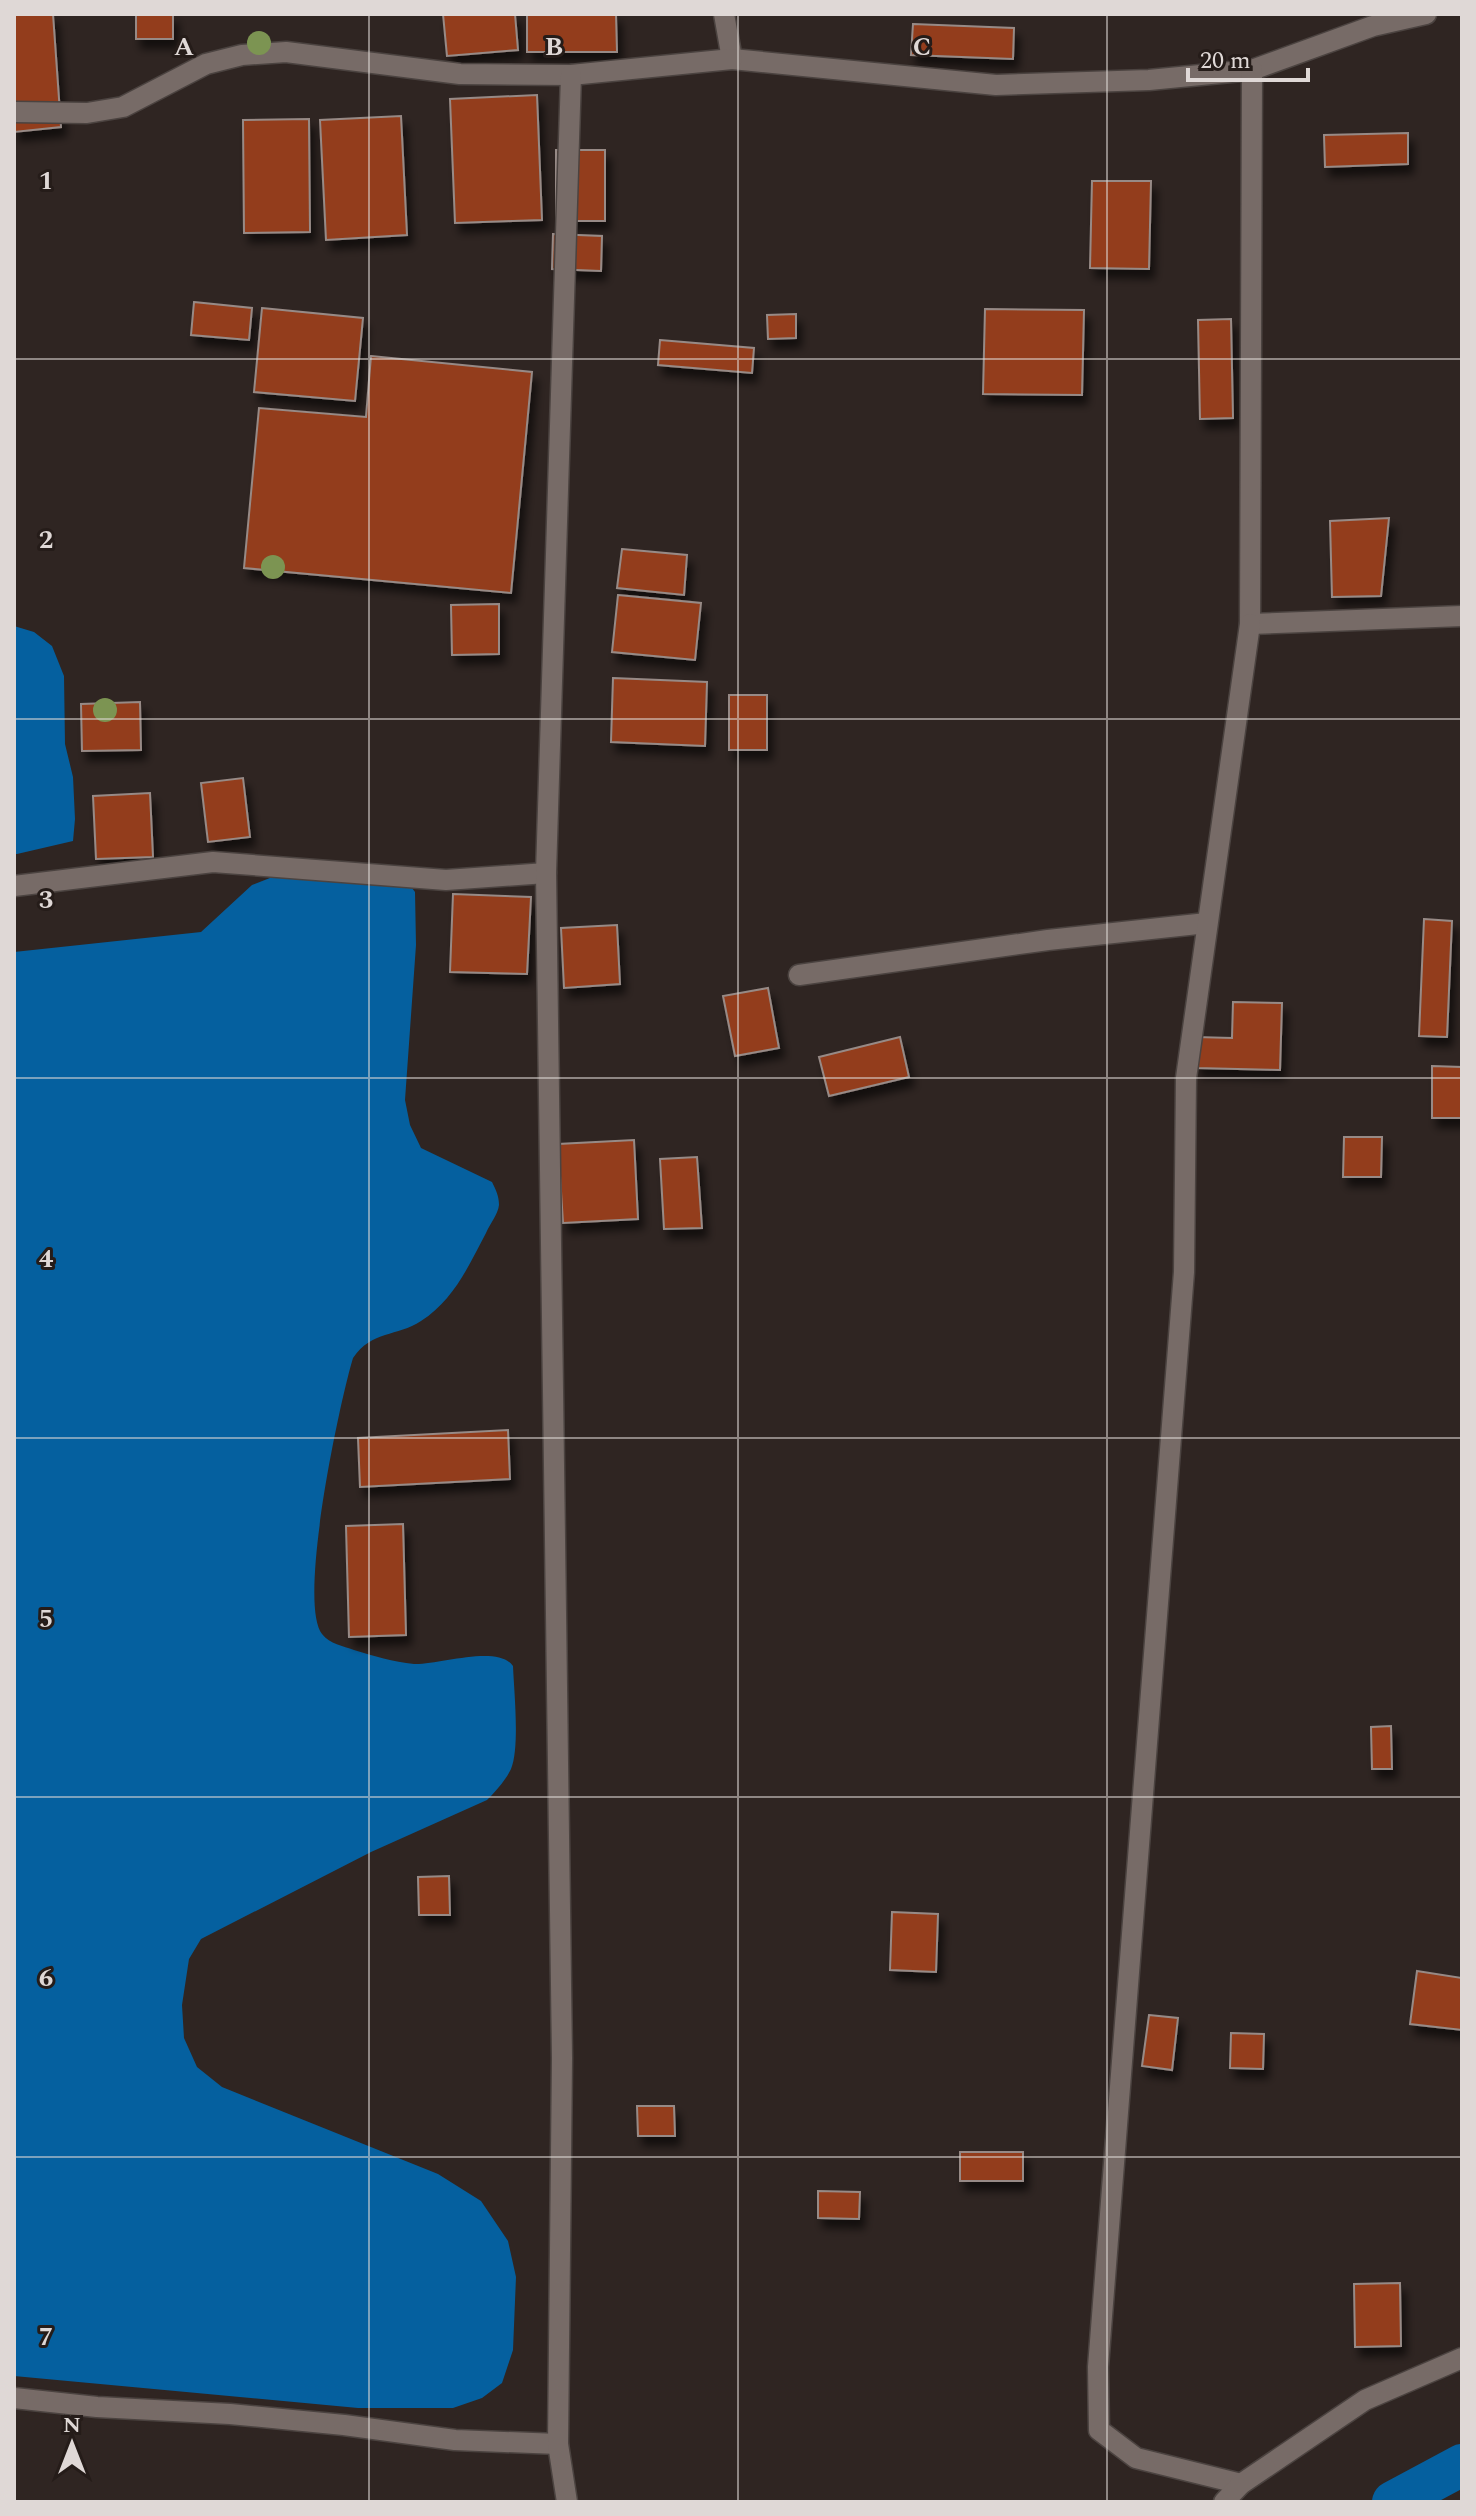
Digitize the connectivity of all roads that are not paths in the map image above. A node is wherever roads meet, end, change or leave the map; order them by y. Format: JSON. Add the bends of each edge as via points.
{"nodes":[{"id":1,"x":724,"y":14,"type":"edge"},
{"id":2,"x":1426,"y":14,"type":"edge"},
{"id":3,"x":732,"y":59,"type":"junction"},
{"id":4,"x":1252,"y":70,"type":"junction"},
{"id":5,"x":571,"y":75,"type":"junction"},
{"id":6,"x":14,"y":112,"type":"edge"},
{"id":7,"x":1462,"y":616,"type":"edge"},
{"id":8,"x":1250,"y":624,"type":"junction"},
{"id":9,"x":546,"y":873,"type":"junction"},
{"id":10,"x":14,"y":886,"type":"edge"},
{"id":11,"x":1207,"y":923,"type":"junction"},
{"id":12,"x":799,"y":975,"type":"dead end"},
{"id":13,"x":1462,"y":2358,"type":"edge"},
{"id":14,"x":14,"y":2398,"type":"edge"},
{"id":15,"x":558,"y":2444,"type":"junction"},
{"id":16,"x":1241,"y":2484,"type":"junction"},
{"id":17,"x":567,"y":2502,"type":"edge"},
{"id":18,"x":1224,"y":2502,"type":"edge"}],
"edges":[{"from":1,"to":3,"type":"street"},
{"from":2,"to":4,"type":"street","via":[[1373,26]]},
{"from":3,"to":4,"type":"street","via":[[996,85]]},
{"from":3,"to":5,"type":"street"},
{"from":4,"to":8,"type":"street"},
{"from":5,"to":6,"type":"street","via":[[460,74],[286,52],[206,64],[123,107],[87,113]]},
{"from":5,"to":9,"type":"street"},
{"from":7,"to":8,"type":"street"},
{"from":8,"to":11,"type":"street"},
{"from":9,"to":10,"type":"street","via":[[446,880],[213,862]]},
{"from":9,"to":15,"type":"street","via":[[562,2058]]},
{"from":11,"to":12,"type":"street"},
{"from":11,"to":16,"type":"street","via":[[1186,1078],[1184,1272],[1098,2367],[1099,2430],[1136,2458]]},
{"from":13,"to":16,"type":"street","via":[[1365,2400]]},
{"from":14,"to":15,"type":"street","via":[[230,2414],[455,2440]]},
{"from":15,"to":17,"type":"street"},
{"from":16,"to":18,"type":"street"}]}
